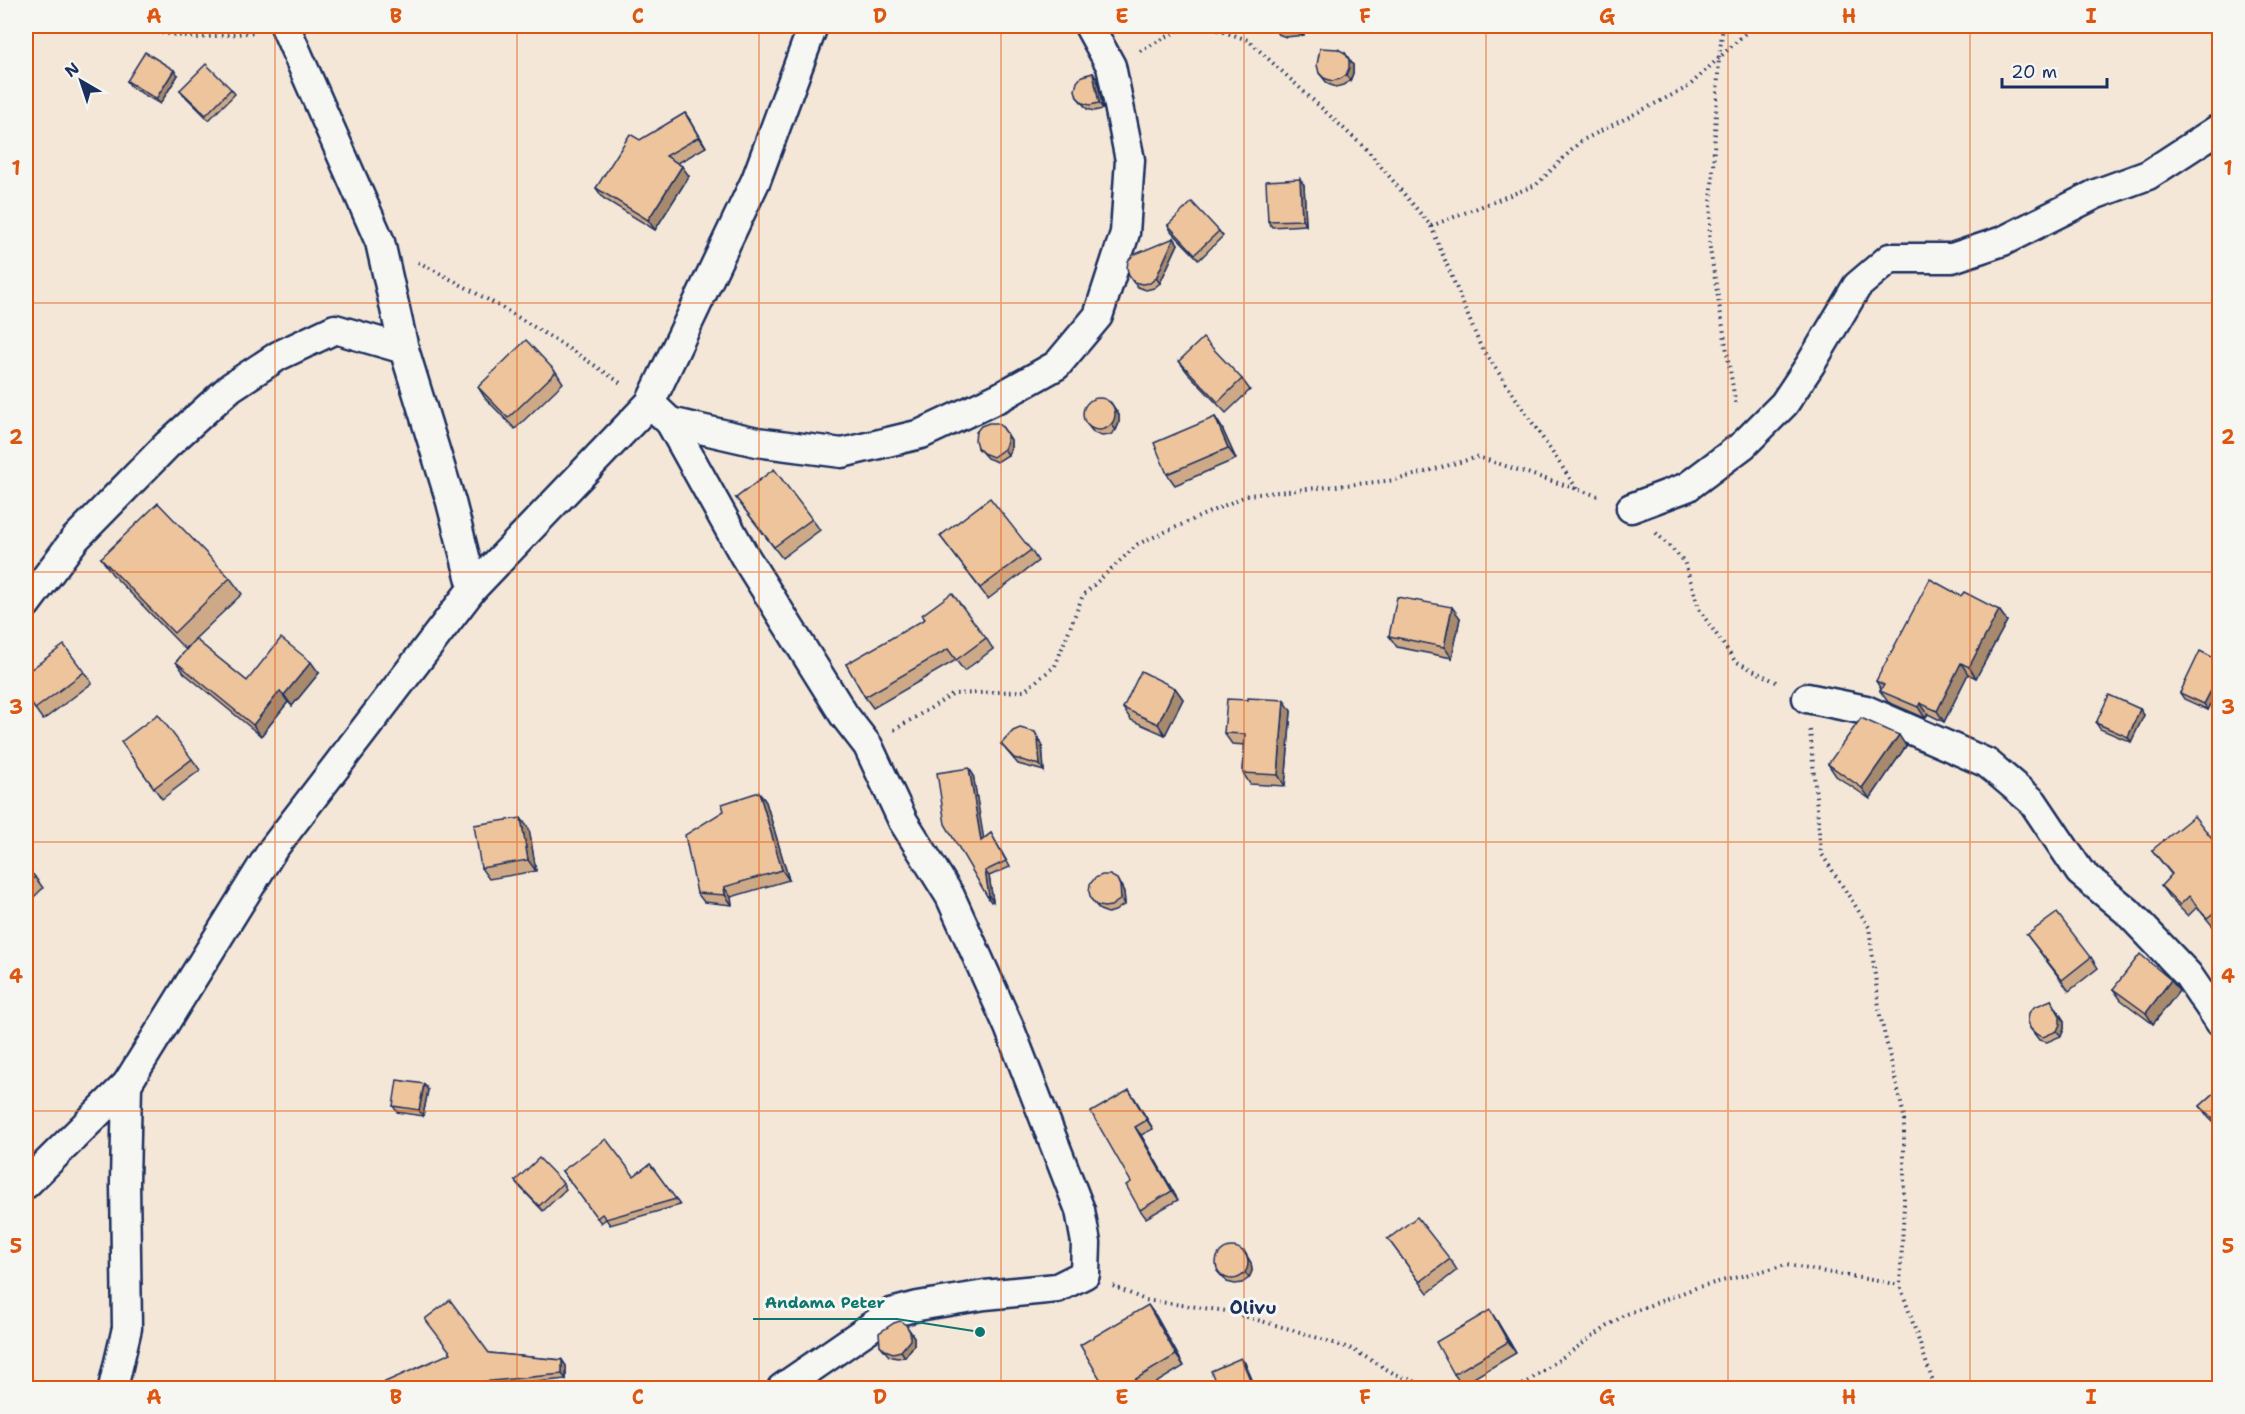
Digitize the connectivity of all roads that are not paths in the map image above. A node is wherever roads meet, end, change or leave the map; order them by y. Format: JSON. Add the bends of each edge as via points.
{"nodes":[{"id":1,"x":813,"y":26,"type":"edge"},
{"id":2,"x":1089,"y":26,"type":"edge"},
{"id":3,"x":286,"y":28,"type":"edge"},
{"id":4,"x":2220,"y":128,"type":"edge"},
{"id":5,"x":404,"y":349,"type":"junction"},
{"id":6,"x":660,"y":412,"type":"junction"},
{"id":7,"x":1631,"y":508,"type":"road end"},
{"id":8,"x":473,"y":588,"type":"junction"},
{"id":9,"x":26,"y":604,"type":"edge"},
{"id":10,"x":1807,"y":698,"type":"road end"},
{"id":11,"x":2220,"y":1022,"type":"edge"},
{"id":12,"x":127,"y":1084,"type":"junction"},
{"id":13,"x":26,"y":1184,"type":"edge"},
{"id":14,"x":113,"y":1389,"type":"edge"},
{"id":15,"x":782,"y":1389,"type":"edge"}],
"edges":[{"from":1,"to":6,"type":"street","via":[[756,180]]},
{"from":2,"to":6,"type":"street","via":[[1111,66],[1130,160],[1125,233],[1098,316],[1057,364],[1000,397],[921,434],[842,453],[757,442]]},
{"from":3,"to":5,"type":"street","via":[[380,242]]},
{"from":4,"to":7,"type":"street","via":[[2148,175],[2096,194],[2003,241],[1952,258],[1890,258],[1857,286],[1784,404],[1743,445],[1687,487]]},
{"from":5,"to":8,"type":"street"},
{"from":5,"to":9,"type":"street","via":[[334,329],[278,356],[231,387],[167,445],[75,539]]},
{"from":6,"to":8,"type":"street"},
{"from":6,"to":15,"type":"street","via":[[744,555],[844,715],[868,746],[903,821],[950,896],[1009,1027],[1080,1210],[1086,1243],[1085,1274],[1057,1288],[986,1295],[891,1313]]},
{"from":8,"to":12,"type":"street","via":[[273,849]]},
{"from":10,"to":11,"type":"street","via":[[1866,710],[1987,763],[2033,802],[2080,872],[2127,911],[2188,975]]},
{"from":12,"to":13,"type":"street"},
{"from":12,"to":14,"type":"street","via":[[127,1328]]}]}
